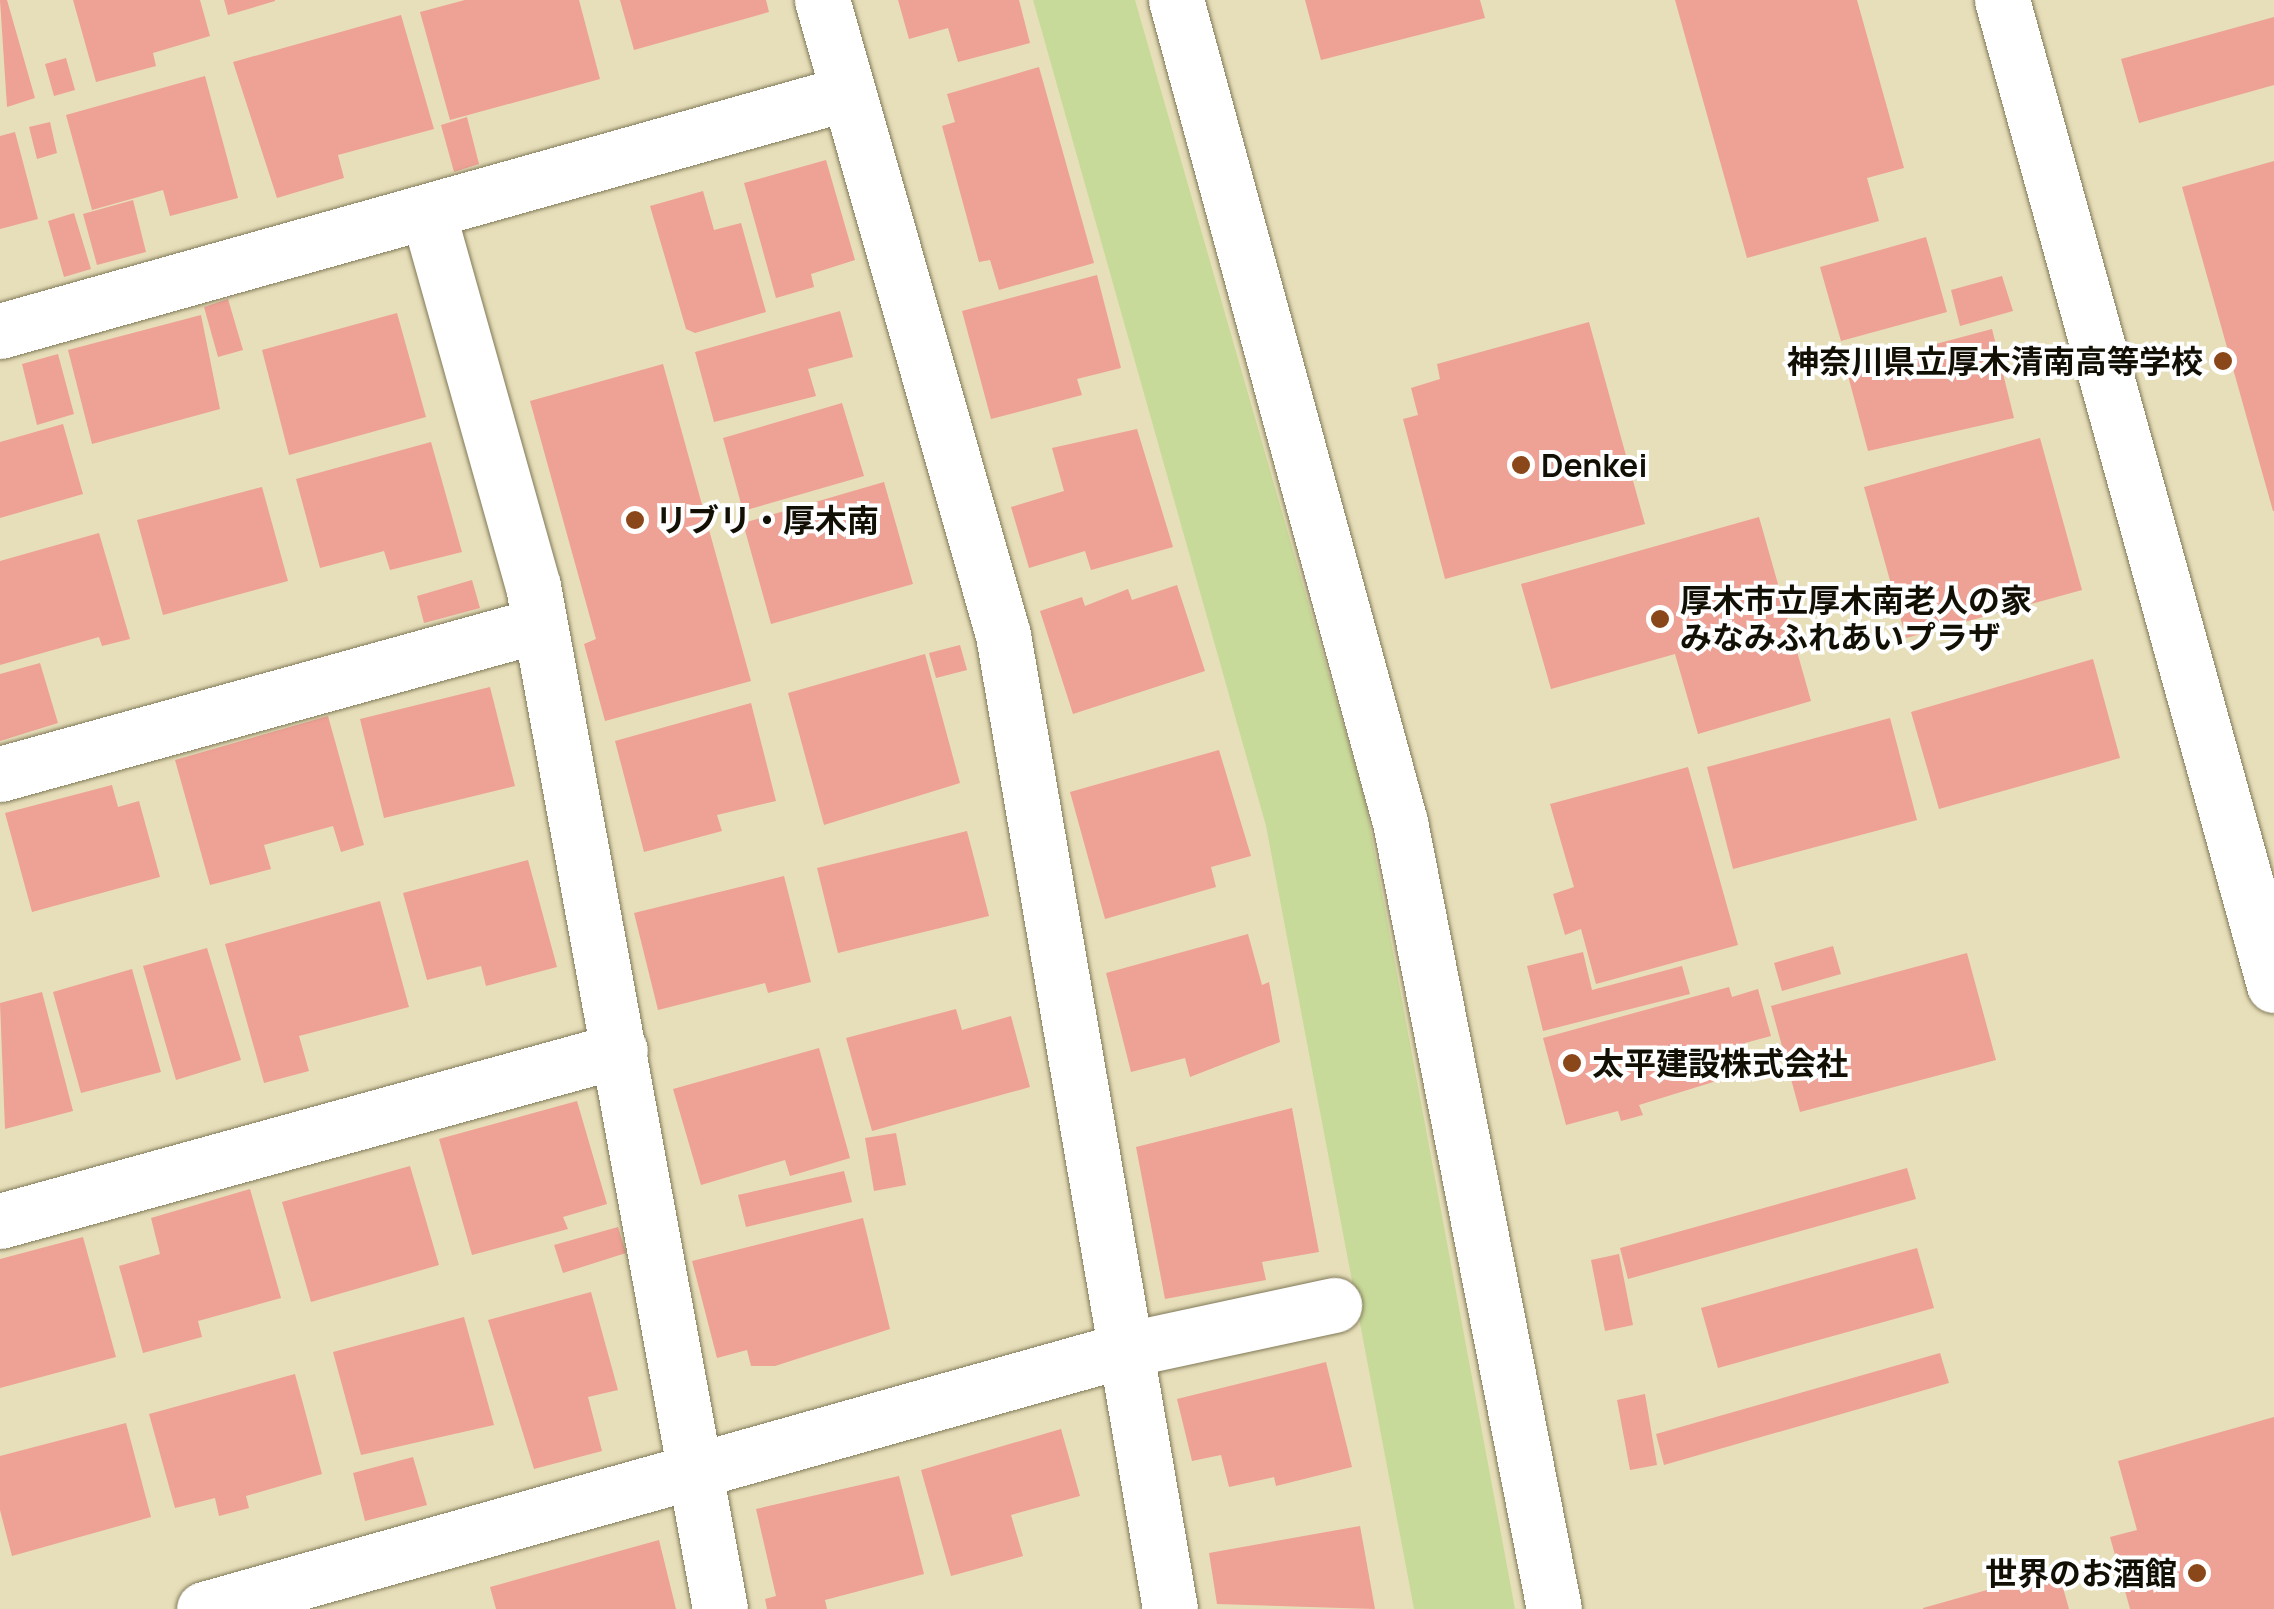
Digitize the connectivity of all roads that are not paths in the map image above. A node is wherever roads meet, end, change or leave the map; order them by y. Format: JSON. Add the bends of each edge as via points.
{"nodes":[{"id":1,"x":822,"y":0,"type":"edge"},
{"id":2,"x":1176,"y":0,"type":"edge"},
{"id":3,"x":2002,"y":0,"type":"edge"},
{"id":4,"x":847,"y":93,"type":"junction"},
{"id":5,"x":428,"y":213,"type":"junction"},
{"id":6,"x":0,"y":331,"type":"edge"},
{"id":7,"x":539,"y":625,"type":"junction"},
{"id":8,"x":0,"y":774,"type":"edge"},
{"id":9,"x":2274,"y":985,"type":"edge"},
{"id":10,"x":620,"y":1050,"type":"junction"},
{"id":11,"x":0,"y":1221,"type":"edge"},
{"id":12,"x":1334,"y":1305,"type":"dead end"},
{"id":13,"x":1124,"y":1350,"type":"junction"},
{"id":14,"x":699,"y":1468,"type":"junction"},
{"id":15,"x":204,"y":1609,"type":"edge"},
{"id":16,"x":720,"y":1609,"type":"edge"},
{"id":17,"x":1170,"y":1609,"type":"edge"},
{"id":18,"x":1554,"y":1609,"type":"edge"}],
"edges":[{"from":1,"to":4,"type":"street"},
{"from":2,"to":18,"type":"street","via":[[1400,822]]},
{"from":3,"to":9,"type":"street"},
{"from":4,"to":5,"type":"street"},
{"from":4,"to":13,"type":"street","via":[[1003,635]]},
{"from":5,"to":6,"type":"street"},
{"from":5,"to":7,"type":"street"},
{"from":7,"to":8,"type":"street"},
{"from":7,"to":10,"type":"street"},
{"from":10,"to":11,"type":"street"},
{"from":10,"to":14,"type":"street"},
{"from":12,"to":13,"type":"street"},
{"from":13,"to":14,"type":"street"},
{"from":13,"to":17,"type":"street"},
{"from":14,"to":15,"type":"street"},
{"from":14,"to":16,"type":"street"}]}
